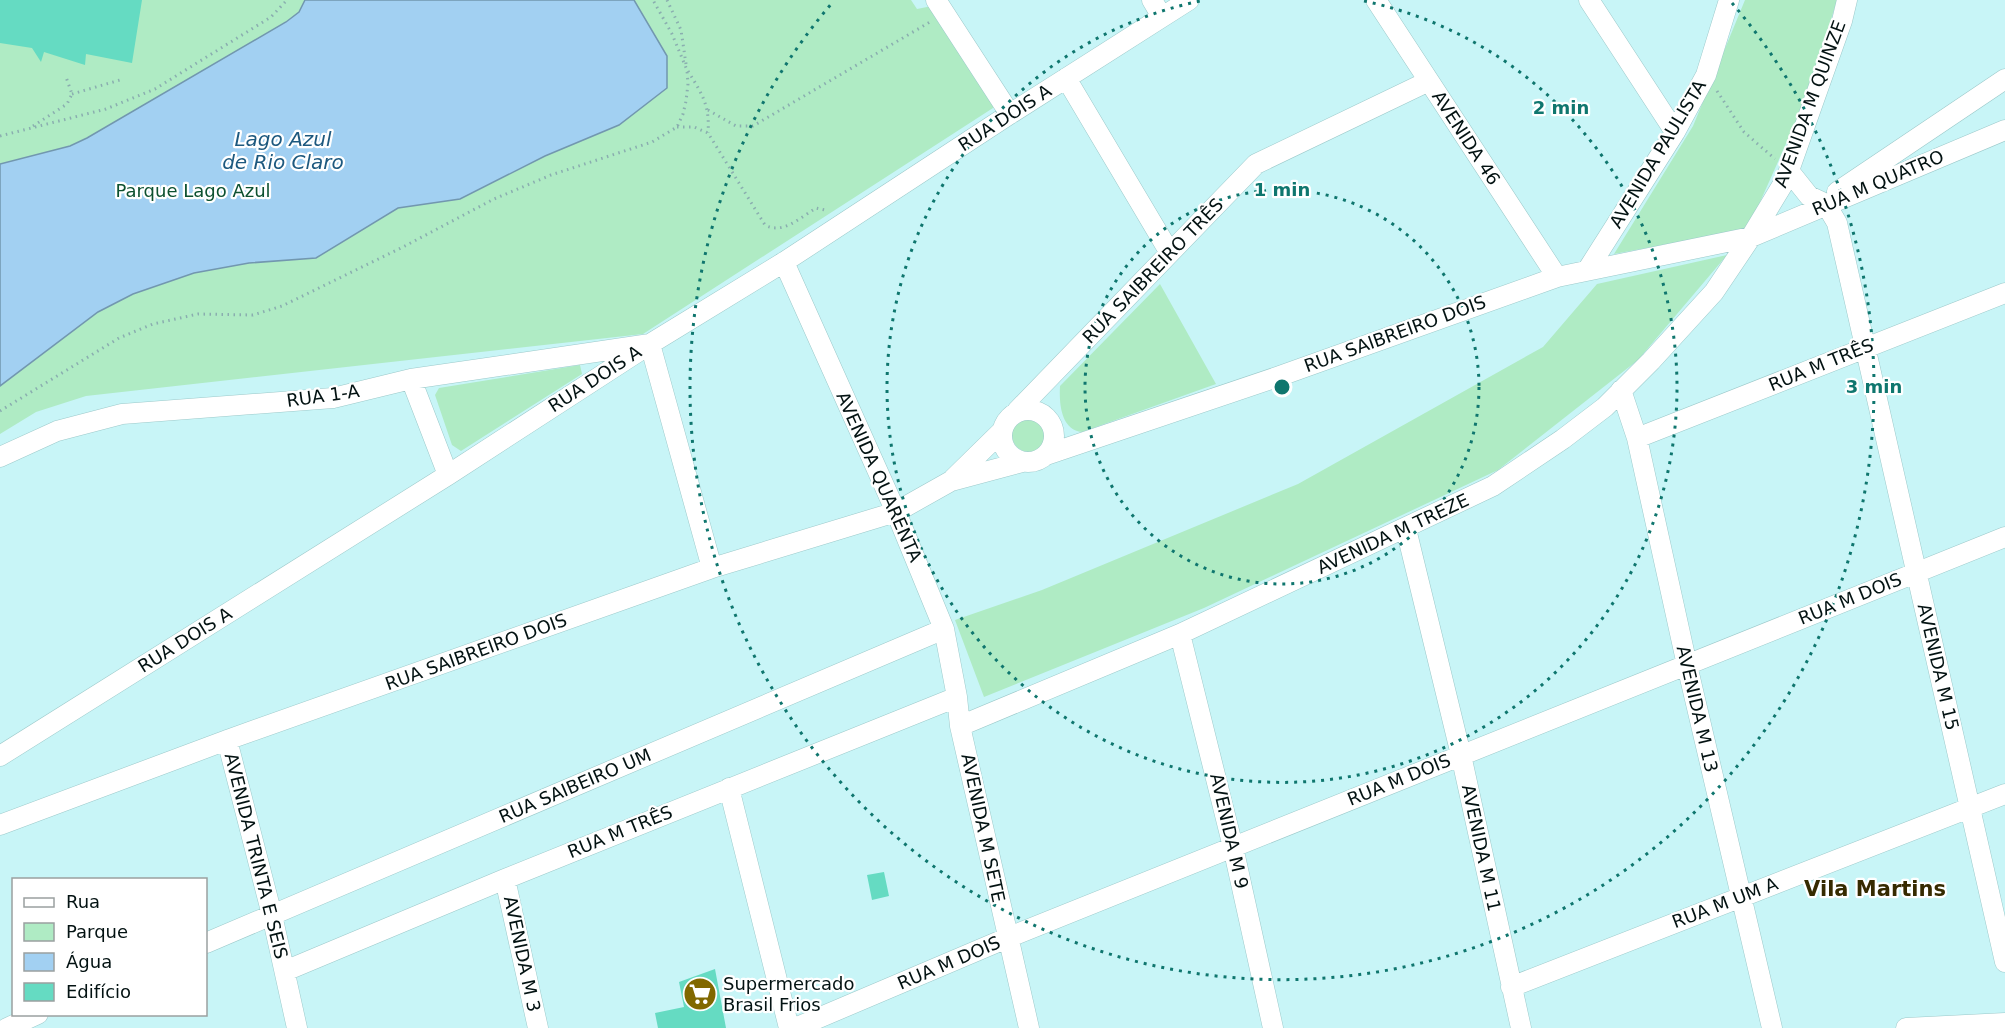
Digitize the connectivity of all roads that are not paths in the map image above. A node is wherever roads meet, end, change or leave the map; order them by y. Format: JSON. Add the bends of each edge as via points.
{"nodes":[{"id":1,"x":1152,"y":0,"type":"edge"},
{"id":2,"x":1189,"y":0,"type":"edge"},
{"id":3,"x":1376,"y":0,"type":"edge"},
{"id":4,"x":1589,"y":0,"type":"edge"},
{"id":5,"x":1729,"y":0,"type":"edge"},
{"id":6,"x":1847,"y":0,"type":"edge"},
{"id":7,"x":940,"y":6,"type":"edge"},
{"id":8,"x":1162,"y":17,"type":"junction"},
{"id":9,"x":1066,"y":78,"type":"junction"},
{"id":10,"x":2005,"y":79,"type":"edge"},
{"id":11,"x":1429,"y":81,"type":"junction"},
{"id":12,"x":1010,"y":114,"type":"junction"},
{"id":13,"x":2005,"y":130,"type":"edge"},
{"id":14,"x":1676,"y":132,"type":"junction"},
{"id":15,"x":1789,"y":171,"type":"junction"},
{"id":16,"x":1824,"y":204,"type":"junction"},
{"id":17,"x":1751,"y":237,"type":"junction"},
{"id":18,"x":1170,"y":253,"type":"junction"},
{"id":19,"x":784,"y":262,"type":"junction"},
{"id":20,"x":1588,"y":269,"type":"junction"},
{"id":21,"x":1557,"y":277,"type":"junction"},
{"id":22,"x":2005,"y":293,"type":"edge"},
{"id":23,"x":650,"y":344,"type":"junction"},
{"id":24,"x":1866,"y":346,"type":"junction"},
{"id":25,"x":411,"y":379,"type":"junction"},
{"id":26,"x":1621,"y":390,"type":"junction"},
{"id":27,"x":1026,"y":411,"type":"junction"},
{"id":28,"x":1002,"y":431,"type":"junction"},
{"id":29,"x":1637,"y":438,"type":"junction"},
{"id":30,"x":1046,"y":455,"type":"junction"},
{"id":31,"x":0,"y":457,"type":"edge"},
{"id":32,"x":1022,"y":462,"type":"junction"},
{"id":33,"x":448,"y":475,"type":"junction"},
{"id":34,"x":951,"y":481,"type":"junction"},
{"id":35,"x":896,"y":512,"type":"junction"},
{"id":36,"x":1406,"y":529,"type":"junction"},
{"id":37,"x":2005,"y":537,"type":"edge"},
{"id":38,"x":712,"y":568,"type":"junction"},
{"id":39,"x":1916,"y":572,"type":"junction"},
{"id":40,"x":944,"y":628,"type":"junction"},
{"id":41,"x":1180,"y":634,"type":"junction"},
{"id":42,"x":1687,"y":665,"type":"junction"},
{"id":43,"x":957,"y":697,"type":"junction"},
{"id":44,"x":960,"y":726,"type":"junction"},
{"id":45,"x":227,"y":740,"type":"junction"},
{"id":46,"x":1461,"y":755,"type":"junction"},
{"id":47,"x":0,"y":756,"type":"edge"},
{"id":48,"x":729,"y":788,"type":"junction"},
{"id":49,"x":2005,"y":794,"type":"edge"},
{"id":50,"x":1969,"y":808,"type":"junction"},
{"id":51,"x":0,"y":825,"type":"edge"},
{"id":52,"x":1233,"y":847,"type":"junction"},
{"id":53,"x":505,"y":879,"type":"junction"},
{"id":54,"x":1741,"y":897,"type":"junction"},
{"id":55,"x":272,"y":915,"type":"junction"},
{"id":56,"x":1007,"y":938,"type":"junction"},
{"id":57,"x":207,"y":943,"type":"edge"},
{"id":58,"x":2005,"y":962,"type":"edge"},
{"id":59,"x":285,"y":971,"type":"junction"},
{"id":60,"x":1512,"y":987,"type":"junction"},
{"id":61,"x":34,"y":1016,"type":"edge"},
{"id":62,"x":2005,"y":1023,"type":"edge"},
{"id":63,"x":7,"y":1028,"type":"edge"},
{"id":64,"x":297,"y":1028,"type":"edge"},
{"id":65,"x":538,"y":1028,"type":"edge"},
{"id":66,"x":789,"y":1028,"type":"edge"},
{"id":67,"x":795,"y":1028,"type":"edge"},
{"id":68,"x":1029,"y":1028,"type":"edge"},
{"id":69,"x":1273,"y":1028,"type":"edge"},
{"id":70,"x":1521,"y":1028,"type":"edge"},
{"id":71,"x":1772,"y":1028,"type":"edge"},
{"id":72,"x":1906,"y":1028,"type":"edge"}],
"edges":[{"from":1,"to":8,"type":"street"},
{"from":2,"to":8,"type":"street","name":"RUA DOIS A"},
{"from":3,"to":11,"type":"street","name":"AVENIDA 46"},
{"from":4,"to":14,"type":"street"},
{"from":5,"to":14,"type":"street","name":"AVENIDA PAULISTA","via":[[1706,75]]},
{"from":6,"to":15,"type":"street","name":"AVENIDA M QUINZE"},
{"from":7,"to":12,"type":"street"},
{"from":8,"to":9,"type":"street","name":"RUA DOIS A"},
{"from":9,"to":12,"type":"street","name":"RUA DOIS A"},
{"from":9,"to":18,"type":"street"},
{"from":10,"to":16,"type":"street"},
{"from":11,"to":18,"type":"street","name":"RUA SAIBREIRO TRÊS","via":[[1262,160]]},
{"from":11,"to":21,"type":"street","name":"AVENIDA 46"},
{"from":12,"to":19,"type":"street","name":"RUA DOIS A"},
{"from":13,"to":16,"type":"street","name":"RUA M QUATRO"},
{"from":14,"to":20,"type":"street","name":"AVENIDA PAULISTA"},
{"from":15,"to":16,"type":"street","via":[[1809,196]]},
{"from":15,"to":17,"type":"street","name":"AVENIDA M QUINZE"},
{"from":16,"to":17,"type":"street","name":"RUA M QUATRO"},
{"from":16,"to":24,"type":"street","name":"AVENIDA M 15","via":[[1837,223]]},
{"from":17,"to":20,"type":"street","name":"RUA SAIBREIRO DOIS"},
{"from":17,"to":26,"type":"street","name":"AVENIDA M TREZE","via":[[1714,292]]},
{"from":18,"to":27,"type":"street","name":"RUA SAIBREIRO TRÊS","via":[[1042,385]]},
{"from":19,"to":23,"type":"street","name":"RUA DOIS A"},
{"from":19,"to":35,"type":"street","name":"AVENIDA QUARENTA"},
{"from":20,"to":21,"type":"street","name":"RUA SAIBREIRO DOIS"},
{"from":21,"to":30,"type":"street","name":"RUA SAIBREIRO DOIS"},
{"from":22,"to":24,"type":"street","name":"RUA M TRÊS"},
{"from":23,"to":25,"type":"street","name":"RUA 1-A"},
{"from":23,"to":33,"type":"street","name":"RUA DOIS A"},
{"from":23,"to":38,"type":"street"},
{"from":24,"to":29,"type":"street","name":"RUA M TRÊS"},
{"from":24,"to":39,"type":"street","name":"AVENIDA M 15"},
{"from":25,"to":31,"type":"street","name":"RUA 1-A","via":[[333,398],[122,414],[57,431]]},
{"from":25,"to":33,"type":"street"},
{"from":26,"to":29,"type":"street","name":"AVENIDA M 13"},
{"from":26,"to":36,"type":"street","name":"AVENIDA M TREZE","via":[[1563,439],[1493,486]]},
{"from":27,"to":28,"type":"street","via":[[1010,416]]},
{"from":27,"to":30,"type":"street","via":[[1044,415],[1053,430],[1054,439]]},
{"from":28,"to":32,"type":"street","via":[[1004,447]]},
{"from":28,"to":34,"type":"street","name":"RUA SAIBREIRO DOIS"},
{"from":29,"to":42,"type":"street","name":"AVENIDA M 13"},
{"from":30,"to":32,"type":"street"},
{"from":32,"to":34,"type":"street","name":"RUA SAIBREIRO DOIS"},
{"from":33,"to":47,"type":"street","name":"RUA DOIS A"},
{"from":34,"to":35,"type":"street","name":"RUA SAIBREIRO DOIS"},
{"from":35,"to":38,"type":"street","name":"RUA SAIBREIRO DOIS"},
{"from":35,"to":40,"type":"street","name":"AVENIDA QUARENTA"},
{"from":36,"to":41,"type":"street","name":"AVENIDA M TREZE"},
{"from":36,"to":46,"type":"street","name":"AVENIDA M 11"},
{"from":37,"to":39,"type":"street","name":"RUA M DOIS"},
{"from":38,"to":45,"type":"street","name":"RUA SAIBREIRO DOIS"},
{"from":39,"to":42,"type":"street","name":"RUA M DOIS"},
{"from":39,"to":50,"type":"street","name":"AVENIDA M 15"},
{"from":40,"to":43,"type":"street","name":"AVENIDA QUARENTA"},
{"from":40,"to":55,"type":"street","name":"RUA SAIBEIRO UM"},
{"from":41,"to":44,"type":"street","name":"AVENIDA M TREZE"},
{"from":41,"to":52,"type":"street","name":"AVENIDA M 9"},
{"from":42,"to":46,"type":"street","name":"RUA M DOIS"},
{"from":42,"to":54,"type":"street","name":"AVENIDA M 13"},
{"from":43,"to":44,"type":"street","name":"AVENIDA M SETE"},
{"from":43,"to":48,"type":"street","name":"RUA M TRÊS"},
{"from":44,"to":56,"type":"street","name":"AVENIDA M SETE"},
{"from":45,"to":51,"type":"street","name":"RUA SAIBREIRO DOIS"},
{"from":45,"to":55,"type":"street","name":"AVENIDA TRINTA E SEIS"},
{"from":46,"to":52,"type":"street","name":"RUA M DOIS"},
{"from":46,"to":60,"type":"street","name":"AVENIDA M 11"},
{"from":48,"to":53,"type":"street","name":"RUA M TRÊS"},
{"from":48,"to":66,"type":"street"},
{"from":49,"to":50,"type":"street","name":"RUA M UM A"},
{"from":50,"to":54,"type":"street","name":"RUA M UM A"},
{"from":50,"to":58,"type":"street","name":"AVENIDA M 15"},
{"from":52,"to":56,"type":"street","name":"RUA M DOIS"},
{"from":52,"to":69,"type":"street","name":"AVENIDA M 9"},
{"from":53,"to":59,"type":"street","name":"RUA M TRÊS"},
{"from":53,"to":65,"type":"street","name":"AVENIDA M 3"},
{"from":54,"to":60,"type":"street","name":"RUA M UM A"},
{"from":54,"to":71,"type":"street","name":"AVENIDA M 13"},
{"from":55,"to":57,"type":"street","name":"RUA SAIBEIRO UM"},
{"from":55,"to":59,"type":"street","name":"AVENIDA TRINTA E SEIS"},
{"from":56,"to":67,"type":"street","name":"RUA M DOIS"},
{"from":56,"to":68,"type":"street","name":"AVENIDA M SETE"},
{"from":59,"to":64,"type":"street","name":"AVENIDA TRINTA E SEIS"},
{"from":60,"to":70,"type":"street","name":"AVENIDA M 11"},
{"from":61,"to":63,"type":"street"},
{"from":62,"to":72,"type":"street"}]}
